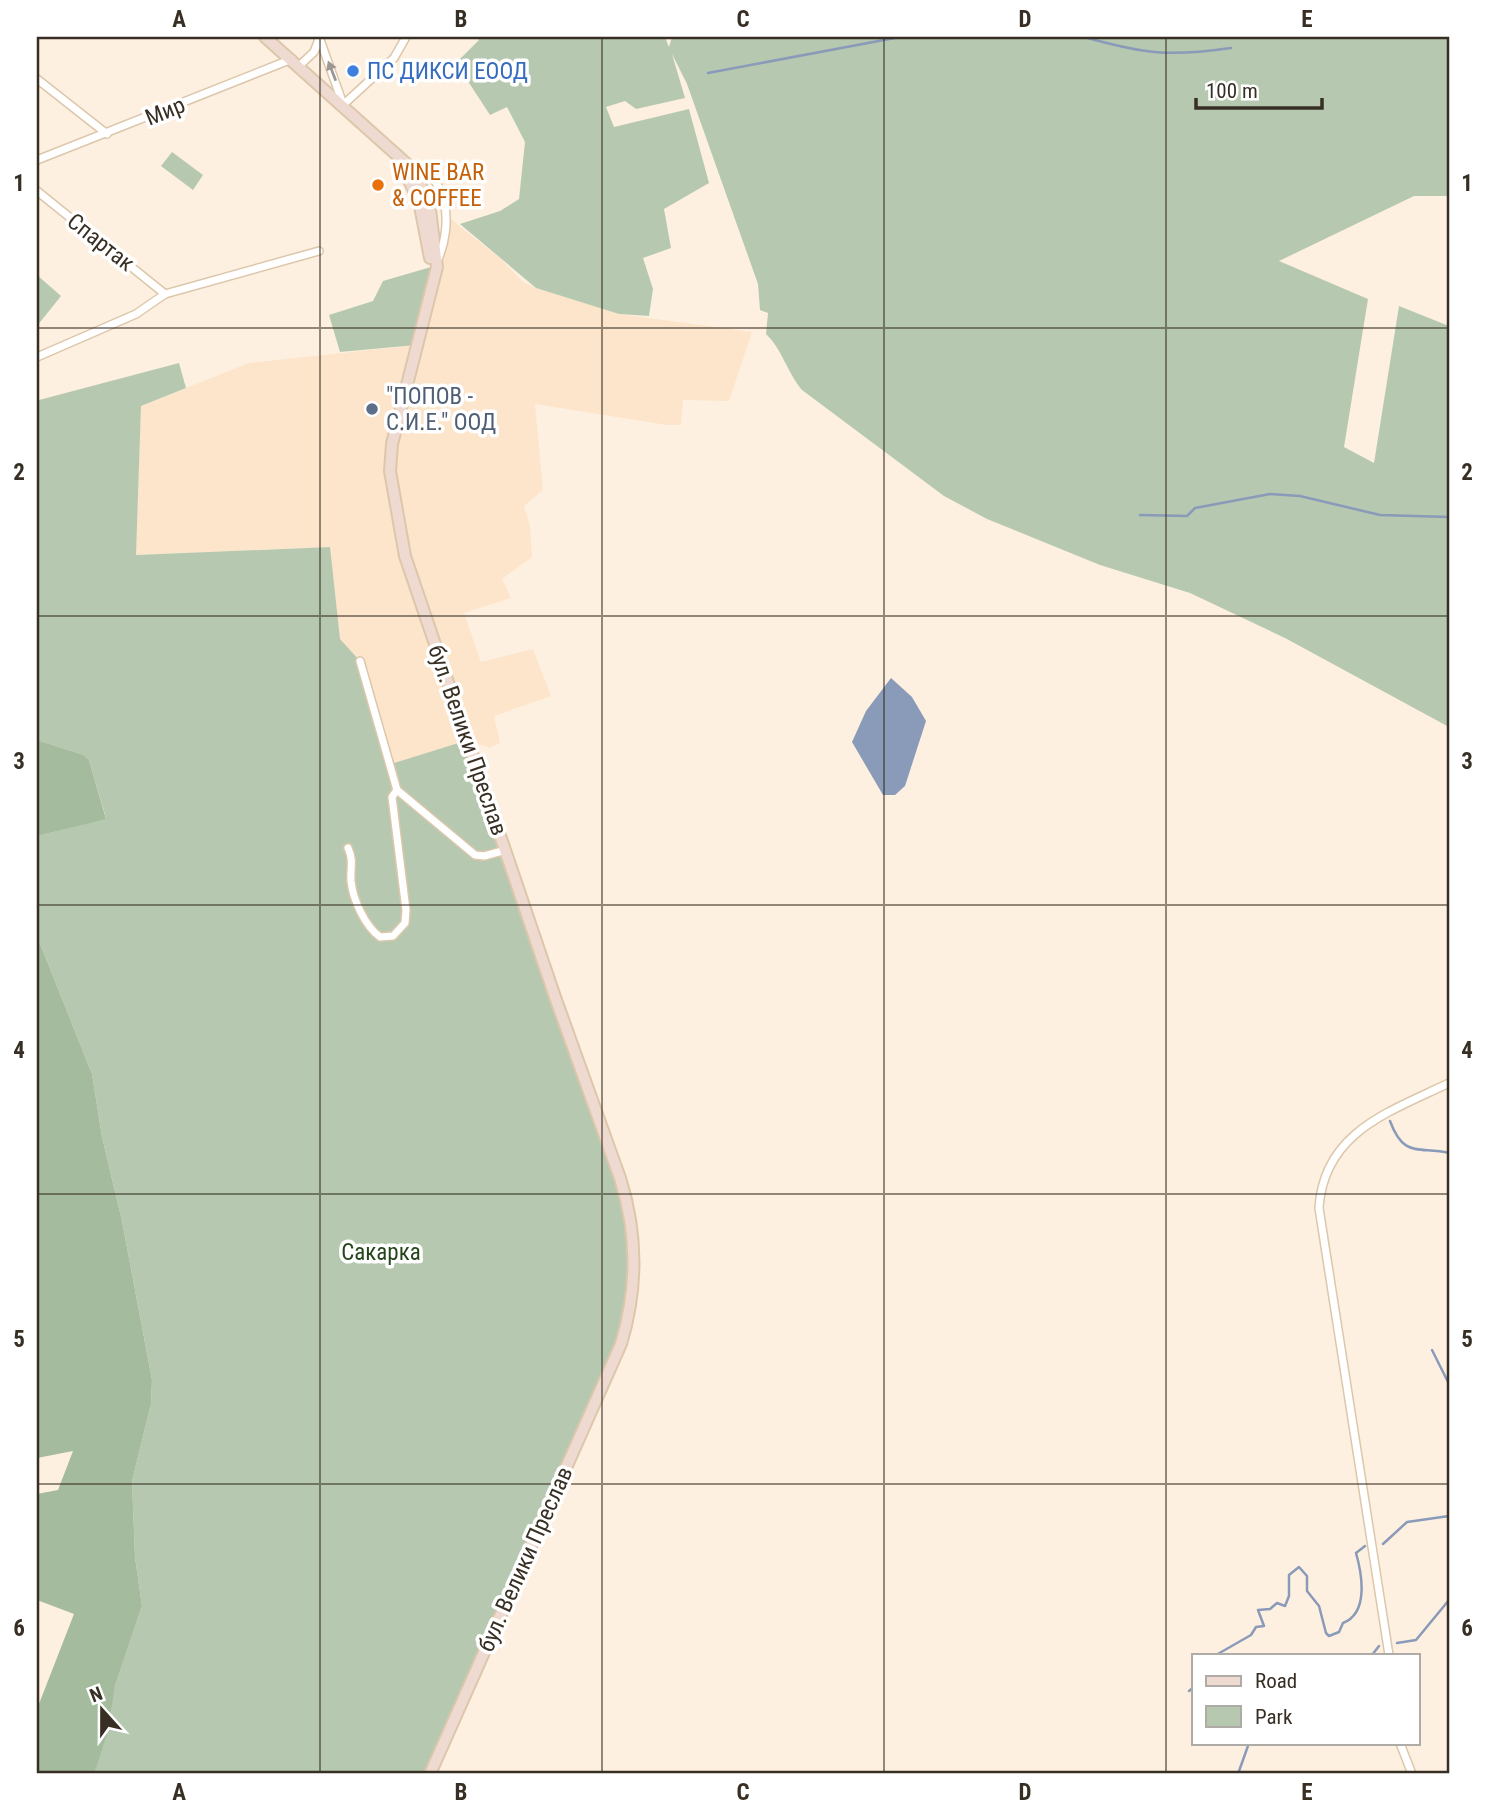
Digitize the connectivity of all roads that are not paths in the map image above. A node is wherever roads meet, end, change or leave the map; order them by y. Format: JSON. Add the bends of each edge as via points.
{"nodes":[{"id":1,"x":265,"y":37,"type":"edge"},
{"id":2,"x":406,"y":37,"type":"edge"},
{"id":3,"x":319,"y":38,"type":"edge"},
{"id":4,"x":295,"y":63,"type":"junction"},
{"id":5,"x":37,"y":79,"type":"edge"},
{"id":6,"x":343,"y":105,"type":"junction"},
{"id":7,"x":107,"y":134,"type":"junction"},
{"id":8,"x":390,"y":148,"type":"junction"},
{"id":9,"x":37,"y":160,"type":"edge"},
{"id":10,"x":37,"y":191,"type":"edge"},
{"id":11,"x":319,"y":251,"type":"dead end"},
{"id":12,"x":429,"y":292,"type":"junction"},
{"id":13,"x":165,"y":294,"type":"junction"},
{"id":14,"x":37,"y":357,"type":"edge"},
{"id":15,"x":360,"y":661,"type":"dead end"},
{"id":16,"x":397,"y":790,"type":"junction"},
{"id":17,"x":348,"y":848,"type":"dead end"},
{"id":18,"x":506,"y":850,"type":"junction"},
{"id":19,"x":1449,"y":1083,"type":"edge"},
{"id":20,"x":1389,"y":1654,"type":"edge"},
{"id":21,"x":1401,"y":1744,"type":"edge"},
{"id":22,"x":430,"y":1774,"type":"edge"},
{"id":23,"x":1412,"y":1774,"type":"edge"}],
"edges":[{"from":1,"to":4,"type":"main road","name":"бул. Велики Преслав"},
{"from":2,"to":6,"type":"street","via":[[394,58]]},
{"from":3,"to":4,"type":"street","via":[[314,52]]},
{"from":6,"to":3,"type":"street","one_way":true},
{"from":4,"to":6,"type":"main road","name":"бул. Велики Преслав"},
{"from":4,"to":7,"type":"street","name":"Мир"},
{"from":5,"to":7,"type":"street"},
{"from":6,"to":8,"type":"main road","name":"бул. Велики Преслав"},
{"from":7,"to":9,"type":"street","name":"Мир"},
{"from":8,"to":12,"type":"main road","name":"бул. Велики Преслав","via":[[412,184],[424,218],[430,248]]},
{"from":8,"to":12,"type":"main road","name":"бул. Велики Преслав","via":[[419,181],[430,209],[437,260]]},
{"from":10,"to":13,"type":"street","name":"Спартак"},
{"from":11,"to":13,"type":"street"},
{"from":12,"to":18,"type":"main road","name":"бул. Велики Преслав","via":[[392,444],[393,494],[405,556]]},
{"from":13,"to":14,"type":"street","via":[[136,314]]},
{"from":15,"to":16,"type":"street"},
{"from":16,"to":17,"type":"street","via":[[392,797],[406,910],[405,923],[393,936],[380,937],[364,917],[351,880],[353,858]]},
{"from":16,"to":18,"type":"street","via":[[475,855]]},
{"from":18,"to":22,"type":"main road","name":"бул. Велики Преслав","via":[[620,1178],[633,1227],[634,1288],[621,1344]]},
{"from":19,"to":20,"type":"street","via":[[1377,1118],[1349,1139],[1330,1161],[1321,1185],[1320,1208]]},
{"from":21,"to":23,"type":"street"}]}
